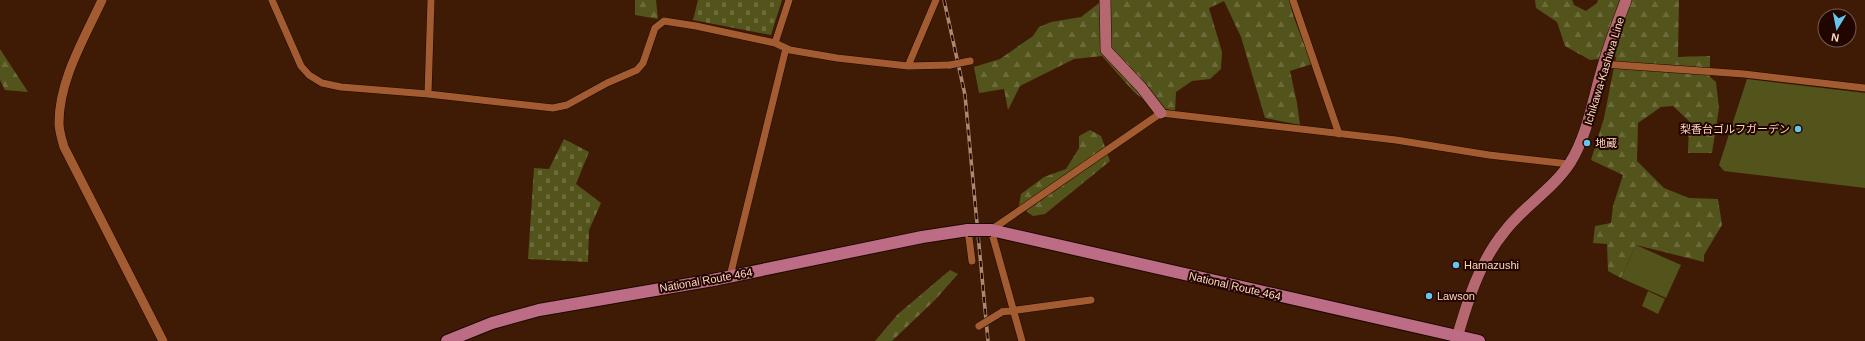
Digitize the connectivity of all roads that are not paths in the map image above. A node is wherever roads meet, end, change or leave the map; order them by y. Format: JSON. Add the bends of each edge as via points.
{"nodes":[{"id":1,"x":102,"y":0,"type":"edge"},
{"id":2,"x":272,"y":0,"type":"edge"},
{"id":3,"x":431,"y":0,"type":"edge"},
{"id":4,"x":789,"y":0,"type":"edge"},
{"id":5,"x":936,"y":0,"type":"edge"},
{"id":6,"x":1105,"y":0,"type":"edge"},
{"id":7,"x":1293,"y":0,"type":"edge"},
{"id":8,"x":1626,"y":0,"type":"edge"},
{"id":9,"x":775,"y":43,"type":"junction"},
{"id":10,"x":786,"y":48,"type":"junction"},
{"id":11,"x":970,"y":61,"type":"dead end"},
{"id":12,"x":1603,"y":64,"type":"junction"},
{"id":13,"x":908,"y":66,"type":"junction"},
{"id":14,"x":1865,"y":88,"type":"edge"},
{"id":15,"x":428,"y":94,"type":"junction"},
{"id":16,"x":1161,"y":113,"type":"junction"},
{"id":17,"x":1339,"y":134,"type":"junction"},
{"id":18,"x":1570,"y":164,"type":"junction"},
{"id":19,"x":968,"y":230,"type":"junction"},
{"id":20,"x":991,"y":230,"type":"junction"},
{"id":21,"x":972,"y":261,"type":"dead end"},
{"id":22,"x":730,"y":276,"type":"junction"},
{"id":23,"x":1091,"y":300,"type":"dead end"},
{"id":24,"x":1013,"y":311,"type":"junction"},
{"id":25,"x":979,"y":326,"type":"dead end"},
{"id":26,"x":467,"y":337,"type":"edge"},
{"id":27,"x":1457,"y":338,"type":"edge"},
{"id":28,"x":163,"y":341,"type":"edge"},
{"id":29,"x":447,"y":341,"type":"edge"},
{"id":30,"x":1022,"y":341,"type":"edge"},
{"id":31,"x":1479,"y":341,"type":"edge"}],
"edges":[{"from":1,"to":28,"type":"street","via":[[71,66],[61,98],[59,125],[64,147]]},
{"from":2,"to":15,"type":"street","via":[[298,61],[314,79],[341,87]]},
{"from":3,"to":15,"type":"street"},
{"from":4,"to":9,"type":"street"},
{"from":5,"to":13,"type":"street"},
{"from":6,"to":16,"type":"main road","via":[[1106,50],[1141,87]]},
{"from":7,"to":17,"type":"street"},
{"from":8,"to":12,"type":"main road","name":"Ichikawa-Kashiwa Line"},
{"from":9,"to":10,"type":"street"},
{"from":9,"to":15,"type":"street","via":[[664,21],[655,28],[643,63],[637,70],[568,105],[540,108]]},
{"from":10,"to":13,"type":"street","via":[[837,58]]},
{"from":10,"to":22,"type":"street"},
{"from":11,"to":13,"type":"street","bridge":true,"via":[[950,66]]},
{"from":12,"to":14,"type":"street","via":[[1744,74]]},
{"from":12,"to":18,"type":"main road","name":"Ichikawa-Kashiwa Line","via":[[1584,134]]},
{"from":16,"to":17,"type":"street"},
{"from":16,"to":20,"type":"street"},
{"from":17,"to":18,"type":"street","via":[[1396,140],[1489,156]]},
{"from":18,"to":27,"type":"main road","name":"Ichikawa-Kashiwa Line","via":[[1519,215],[1493,247],[1472,291]]},
{"from":19,"to":20,"type":"highway","name":"National Route 464","bridge":true},
{"from":19,"to":21,"type":"street"},
{"from":19,"to":22,"type":"highway","name":"National Route 464"},
{"from":20,"to":24,"type":"street"},
{"from":20,"to":27,"type":"highway","name":"National Route 464"},
{"from":22,"to":26,"type":"highway","name":"National Route 464","via":[[538,310],[518,315]]},
{"from":23,"to":24,"type":"street"},
{"from":24,"to":25,"type":"street","bridge":true,"via":[[1002,312]]},
{"from":24,"to":30,"type":"street"},
{"from":26,"to":29,"type":"highway","name":"National Route 464"},
{"from":27,"to":31,"type":"highway","name":"National Route 464"}]}
